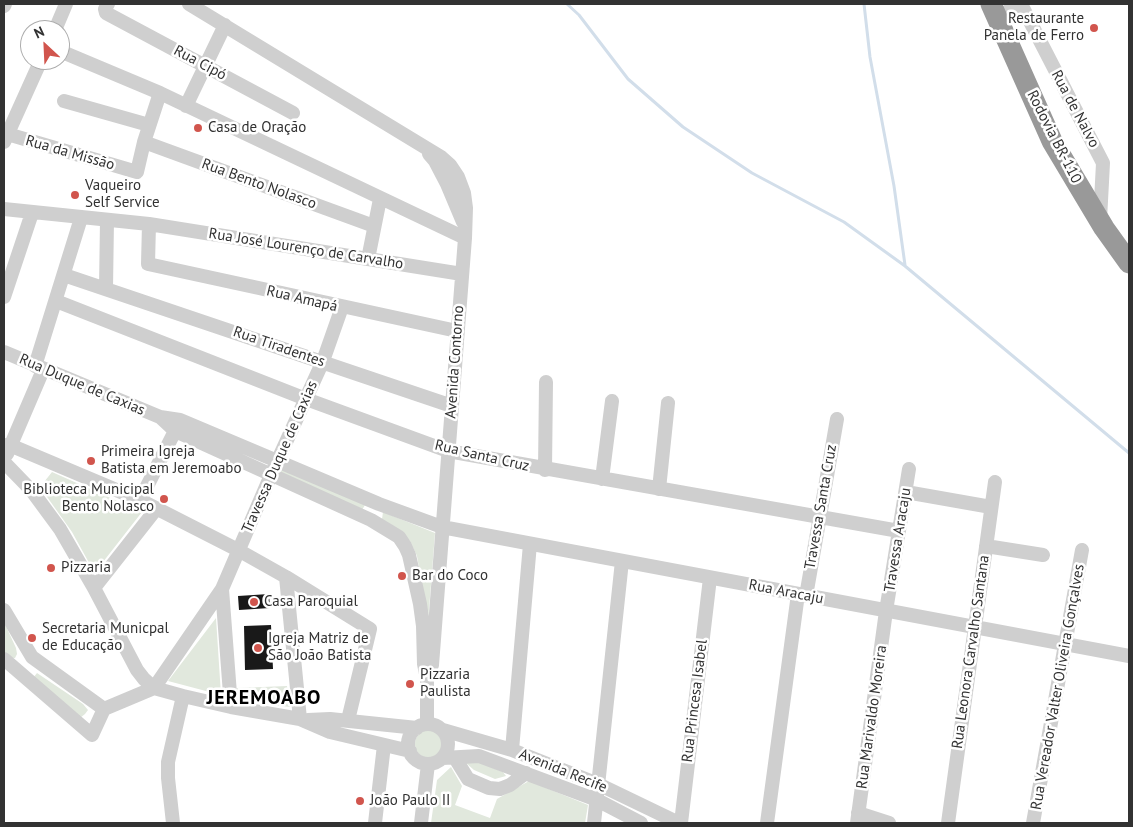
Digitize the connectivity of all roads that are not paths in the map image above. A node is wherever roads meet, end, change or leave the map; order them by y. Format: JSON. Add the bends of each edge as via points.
{"nodes":[{"id":1,"x":66,"y":4,"type":"edge"},
{"id":2,"x":188,"y":4,"type":"edge"},
{"id":3,"x":1019,"y":4,"type":"edge"},
{"id":4,"x":107,"y":8,"type":"edge"},
{"id":5,"x":994,"y":12,"type":"edge"},
{"id":6,"x":59,"y":20,"type":"edge"},
{"id":7,"x":225,"y":25,"type":"junction"},
{"id":8,"x":70,"y":55,"type":"edge"},
{"id":9,"x":206,"y":66,"type":"junction"},
{"id":10,"x":37,"y":70,"type":"edge"},
{"id":11,"x":160,"y":93,"type":"junction"},
{"id":12,"x":64,"y":101,"type":"dead end"},
{"id":13,"x":186,"y":106,"type":"junction"},
{"id":14,"x":293,"y":113,"type":"dead end"},
{"id":15,"x":149,"y":125,"type":"junction"},
{"id":16,"x":5,"y":137,"type":"edge"},
{"id":17,"x":144,"y":142,"type":"junction"},
{"id":18,"x":380,"y":199,"type":"junction"},
{"id":19,"x":4,"y":209,"type":"edge"},
{"id":20,"x":32,"y":212,"type":"junction"},
{"id":21,"x":81,"y":218,"type":"junction"},
{"id":22,"x":108,"y":220,"type":"junction"},
{"id":23,"x":1100,"y":221,"type":"junction"},
{"id":24,"x":150,"y":224,"type":"junction"},
{"id":25,"x":374,"y":226,"type":"junction"},
{"id":26,"x":465,"y":233,"type":"junction"},
{"id":27,"x":368,"y":259,"type":"junction"},
{"id":28,"x":1129,"y":263,"type":"edge"},
{"id":29,"x":462,"y":274,"type":"junction"},
{"id":30,"x":64,"y":275,"type":"junction"},
{"id":31,"x":106,"y":289,"type":"junction"},
{"id":32,"x":4,"y":297,"type":"edge"},
{"id":33,"x":56,"y":301,"type":"junction"},
{"id":34,"x":342,"y":307,"type":"junction"},
{"id":35,"x":457,"y":331,"type":"junction"},
{"id":36,"x":4,"y":352,"type":"edge"},
{"id":37,"x":323,"y":361,"type":"junction"},
{"id":38,"x":39,"y":368,"type":"junction"},
{"id":39,"x":546,"y":382,"type":"dead end"},
{"id":40,"x":306,"y":399,"type":"junction"},
{"id":41,"x":612,"y":401,"type":"dead end"},
{"id":42,"x":668,"y":403,"type":"dead end"},
{"id":43,"x":452,"y":406,"type":"junction"},
{"id":44,"x":160,"y":417,"type":"junction"},
{"id":45,"x":837,"y":419,"type":"dead end"},
{"id":46,"x":175,"y":431,"type":"junction"},
{"id":47,"x":8,"y":446,"type":"edge"},
{"id":48,"x":448,"y":451,"type":"junction"},
{"id":49,"x":4,"y":461,"type":"edge"},
{"id":50,"x":277,"y":461,"type":"junction"},
{"id":51,"x":910,"y":469,"type":"dead end"},
{"id":52,"x":545,"y":470,"type":"junction"},
{"id":53,"x":270,"y":475,"type":"junction"},
{"id":54,"x":602,"y":479,"type":"junction"},
{"id":55,"x":995,"y":482,"type":"dead end"},
{"id":56,"x":659,"y":489,"type":"junction"},
{"id":57,"x":906,"y":492,"type":"junction"},
{"id":58,"x":140,"y":500,"type":"junction"},
{"id":59,"x":379,"y":504,"type":"junction"},
{"id":60,"x":991,"y":507,"type":"junction"},
{"id":61,"x":157,"y":508,"type":"junction"},
{"id":62,"x":819,"y":518,"type":"junction"},
{"id":63,"x":371,"y":520,"type":"junction"},
{"id":64,"x":442,"y":527,"type":"junction"},
{"id":65,"x":899,"y":531,"type":"junction"},
{"id":66,"x":530,"y":544,"type":"junction"},
{"id":67,"x":986,"y":546,"type":"junction"},
{"id":68,"x":238,"y":550,"type":"junction"},
{"id":69,"x":1082,"y":550,"type":"dead end"},
{"id":70,"x":1043,"y":555,"type":"dead end"},
{"id":71,"x":622,"y":561,"type":"junction"},
{"id":72,"x":286,"y":577,"type":"junction"},
{"id":73,"x":710,"y":578,"type":"junction"},
{"id":74,"x":94,"y":588,"type":"junction"},
{"id":75,"x":222,"y":589,"type":"junction"},
{"id":76,"x":802,"y":595,"type":"junction"},
{"id":77,"x":4,"y":610,"type":"edge"},
{"id":78,"x":886,"y":611,"type":"junction"},
{"id":79,"x":974,"y":628,"type":"junction"},
{"id":80,"x":1066,"y":644,"type":"junction"},
{"id":81,"x":1129,"y":656,"type":"edge"},
{"id":82,"x":32,"y":658,"type":"junction"},
{"id":83,"x":4,"y":659,"type":"edge"},
{"id":84,"x":18,"y":672,"type":"junction"},
{"id":85,"x":427,"y":679,"type":"junction"},
{"id":86,"x":154,"y":688,"type":"junction"},
{"id":87,"x":183,"y":696,"type":"junction"},
{"id":88,"x":232,"y":707,"type":"junction"},
{"id":89,"x":104,"y":709,"type":"junction"},
{"id":90,"x":302,"y":720,"type":"junction"},
{"id":91,"x":348,"y":720,"type":"junction"},
{"id":92,"x":422,"y":726,"type":"junction"},
{"id":93,"x":443,"y":730,"type":"junction"},
{"id":94,"x":384,"y":745,"type":"junction"},
{"id":95,"x":512,"y":750,"type":"junction"},
{"id":96,"x":410,"y":751,"type":"junction"},
{"id":97,"x":449,"y":758,"type":"junction"},
{"id":98,"x":428,"y":764,"type":"junction"},
{"id":99,"x":526,"y":773,"type":"junction"},
{"id":100,"x":598,"y":784,"type":"junction"},
{"id":101,"x":597,"y":800,"type":"junction"},
{"id":102,"x":858,"y":818,"type":"edge"},
{"id":103,"x":173,"y":823,"type":"edge"},
{"id":104,"x":375,"y":823,"type":"edge"},
{"id":105,"x":421,"y":823,"type":"edge"},
{"id":106,"x":594,"y":823,"type":"edge"},
{"id":107,"x":641,"y":823,"type":"edge"},
{"id":108,"x":680,"y":823,"type":"edge"},
{"id":109,"x":767,"y":823,"type":"edge"},
{"id":110,"x":889,"y":823,"type":"edge"},
{"id":111,"x":948,"y":823,"type":"edge"},
{"id":112,"x":1033,"y":823,"type":"edge"}],
"edges":[{"from":1,"to":6,"type":"street"},
{"from":2,"to":7,"type":"street","name":"Avenida Contorno"},
{"from":3,"to":5,"type":"street"},
{"from":3,"to":23,"type":"street","name":"Rua de Nalvo","via":[[1103,163]]},
{"from":4,"to":9,"type":"street","name":"Rua Cipó"},
{"from":5,"to":23,"type":"highway","name":"Rodovia BR-110","via":[[1052,141]]},
{"from":7,"to":9,"type":"street"},
{"from":7,"to":26,"type":"street","name":"Avenida Contorno","via":[[441,157],[458,177],[464,193]]},
{"from":8,"to":11,"type":"street"},
{"from":9,"to":13,"type":"street"},
{"from":9,"to":14,"type":"street","name":"Rua Cipó"},
{"from":10,"to":16,"type":"street"},
{"from":11,"to":13,"type":"street"},
{"from":11,"to":15,"type":"street"},
{"from":12,"to":15,"type":"street"},
{"from":13,"to":18,"type":"street"},
{"from":15,"to":17,"type":"street"},
{"from":16,"to":17,"type":"street","name":"Rua da Missão","via":[[137,172]]},
{"from":17,"to":25,"type":"street","name":"Rua Bento Nolasco"},
{"from":18,"to":25,"type":"street"},
{"from":18,"to":26,"type":"street"},
{"from":19,"to":20,"type":"street","name":"Rua José Lourenço de Carvalho"},
{"from":20,"to":21,"type":"street","name":"Rua José Lourenço de Carvalho"},
{"from":20,"to":32,"type":"street"},
{"from":21,"to":22,"type":"street","name":"Rua José Lourenço de Carvalho"},
{"from":21,"to":30,"type":"street"},
{"from":22,"to":24,"type":"street","name":"Rua José Lourenço de Carvalho"},
{"from":22,"to":31,"type":"street"},
{"from":23,"to":28,"type":"highway","name":"Rodovia BR-110"},
{"from":24,"to":27,"type":"street","name":"Rua José Lourenço de Carvalho"},
{"from":24,"to":34,"type":"street","name":"Rua Amapá","via":[[148,264]]},
{"from":25,"to":27,"type":"street"},
{"from":26,"to":29,"type":"street","name":"Avenida Contorno"},
{"from":27,"to":29,"type":"street","name":"Rua José Lourenço de Carvalho"},
{"from":29,"to":35,"type":"street","name":"Avenida Contorno"},
{"from":30,"to":31,"type":"street","name":"Rua Tiradentes"},
{"from":30,"to":33,"type":"street"},
{"from":31,"to":37,"type":"street","name":"Rua Tiradentes"},
{"from":33,"to":38,"type":"street"},
{"from":33,"to":40,"type":"street","name":"Rua Santa Cruz"},
{"from":34,"to":35,"type":"street","name":"Rua Amapá"},
{"from":34,"to":37,"type":"street","name":"Travessa Duque de Caxias"},
{"from":35,"to":43,"type":"street","name":"Avenida Contorno"},
{"from":36,"to":38,"type":"street","name":"Rua Duque de Caxias"},
{"from":37,"to":40,"type":"street","name":"Travessa Duque de Caxias"},
{"from":37,"to":43,"type":"street","name":"Rua Tiradentes"},
{"from":38,"to":44,"type":"street","name":"Rua Duque de Caxias"},
{"from":38,"to":47,"type":"street"},
{"from":39,"to":52,"type":"street"},
{"from":40,"to":48,"type":"street","name":"Rua Santa Cruz"},
{"from":40,"to":50,"type":"street","name":"Travessa Duque de Caxias"},
{"from":41,"to":54,"type":"street"},
{"from":42,"to":56,"type":"street"},
{"from":43,"to":48,"type":"street","name":"Avenida Contorno"},
{"from":44,"to":46,"type":"street","name":"Rua Duque de Caxias"},
{"from":44,"to":50,"type":"street","name":"Rua Duque de Caxias","via":[[180,420]]},
{"from":45,"to":62,"type":"street","name":"Travessa Santa Cruz"},
{"from":46,"to":53,"type":"street","name":"Rua Duque de Caxias"},
{"from":46,"to":58,"type":"street"},
{"from":47,"to":49,"type":"street"},
{"from":47,"to":58,"type":"street"},
{"from":48,"to":52,"type":"street","name":"Rua Santa Cruz"},
{"from":48,"to":64,"type":"street","name":"Avenida Contorno"},
{"from":49,"to":74,"type":"street","via":[[32,491],[60,529]]},
{"from":50,"to":53,"type":"street","name":"Travessa Duque de Caxias"},
{"from":50,"to":59,"type":"street","name":"Rua Duque de Caxias"},
{"from":51,"to":57,"type":"street","name":"Travessa Aracaju"},
{"from":52,"to":54,"type":"street","name":"Rua Santa Cruz"},
{"from":53,"to":63,"type":"street","name":"Rua Duque de Caxias"},
{"from":53,"to":68,"type":"street","name":"Travessa Duque de Caxias"},
{"from":54,"to":56,"type":"street","name":"Rua Santa Cruz"},
{"from":55,"to":60,"type":"street","name":"Rua Leonora Carvalho Santana"},
{"from":56,"to":62,"type":"street","name":"Rua Santa Cruz"},
{"from":57,"to":60,"type":"street"},
{"from":57,"to":65,"type":"street","name":"Travessa Aracaju"},
{"from":58,"to":61,"type":"street"},
{"from":59,"to":63,"type":"street"},
{"from":59,"to":64,"type":"street","name":"Rua Duque de Caxias"},
{"from":60,"to":67,"type":"street","name":"Rua Leonora Carvalho Santana"},
{"from":61,"to":68,"type":"street"},
{"from":61,"to":74,"type":"street"},
{"from":62,"to":65,"type":"street","name":"Rua Santa Cruz"},
{"from":62,"to":76,"type":"street","name":"Travessa Santa Cruz"},
{"from":63,"to":85,"type":"street","name":"Rua Duque de Caxias","via":[[399,537],[409,555],[420,604]]},
{"from":64,"to":66,"type":"street","name":"Rua Aracaju"},
{"from":64,"to":85,"type":"street","name":"Avenida Contorno","via":[[432,666]]},
{"from":65,"to":78,"type":"street","name":"Travessa Aracaju"},
{"from":66,"to":71,"type":"street","name":"Rua Aracaju"},
{"from":66,"to":95,"type":"street"},
{"from":67,"to":70,"type":"street"},
{"from":67,"to":79,"type":"street","name":"Rua Leonora Carvalho Santana"},
{"from":68,"to":72,"type":"street"},
{"from":68,"to":75,"type":"street","name":"Travessa Duque de Caxias"},
{"from":69,"to":80,"type":"street","name":"Rua Vereador Valter Oliveira Gonçalves"},
{"from":71,"to":73,"type":"street","name":"Rua Aracaju"},
{"from":71,"to":100,"type":"street"},
{"from":72,"to":90,"type":"street"},
{"from":72,"to":91,"type":"street","via":[[370,629]]},
{"from":73,"to":76,"type":"street","name":"Rua Aracaju"},
{"from":73,"to":108,"type":"street","name":"Rua Princesa Isabel"},
{"from":74,"to":86,"type":"street","via":[[137,670]]},
{"from":75,"to":86,"type":"street"},
{"from":75,"to":88,"type":"street"},
{"from":76,"to":78,"type":"street","name":"Rua Aracaju"},
{"from":76,"to":109,"type":"street","name":"Travessa Santa Cruz"},
{"from":77,"to":82,"type":"street"},
{"from":78,"to":79,"type":"street","name":"Rua Aracaju"},
{"from":78,"to":102,"type":"street","name":"Rua Marivaldo Moreira"},
{"from":79,"to":80,"type":"street","name":"Rua Aracaju"},
{"from":79,"to":111,"type":"street","name":"Rua Leonora Carvalho Santana"},
{"from":80,"to":81,"type":"street","name":"Rua Aracaju"},
{"from":80,"to":112,"type":"street","name":"Rua Vereador Valter Oliveira Gonçalves"},
{"from":82,"to":84,"type":"street"},
{"from":82,"to":89,"type":"street"},
{"from":83,"to":84,"type":"street"},
{"from":84,"to":89,"type":"street","via":[[92,735]]},
{"from":85,"to":92,"type":"street"},
{"from":86,"to":87,"type":"street"},
{"from":86,"to":89,"type":"street"},
{"from":87,"to":88,"type":"street"},
{"from":87,"to":103,"type":"street","via":[[168,762]]},
{"from":88,"to":90,"type":"street"},
{"from":90,"to":91,"type":"street"},
{"from":90,"to":94,"type":"street","via":[[330,732]]},
{"from":91,"to":92,"type":"street"},
{"from":92,"to":93,"type":"street","via":[[437,726]]},
{"from":92,"to":96,"type":"street","via":[[409,739]]},
{"from":93,"to":95,"type":"street","name":"Avenida Recife"},
{"from":93,"to":97,"type":"street","via":[[447,736]]},
{"from":94,"to":96,"type":"street"},
{"from":94,"to":104,"type":"street"},
{"from":95,"to":100,"type":"street","name":"Avenida Recife"},
{"from":96,"to":98,"type":"street","via":[[419,761]]},
{"from":97,"to":98,"type":"street"},
{"from":97,"to":99,"type":"street","name":"Avenida Recife","via":[[479,756]]},
{"from":97,"to":99,"type":"street","via":[[468,779],[489,788],[500,789],[510,785]]},
{"from":98,"to":105,"type":"street"},
{"from":99,"to":101,"type":"street","name":"Avenida Recife"},
{"from":100,"to":101,"type":"street"},
{"from":100,"to":108,"type":"street","name":"Avenida Recife"},
{"from":101,"to":106,"type":"street"},
{"from":101,"to":107,"type":"street","name":"Avenida Recife"},
{"from":102,"to":110,"type":"street"}]}
